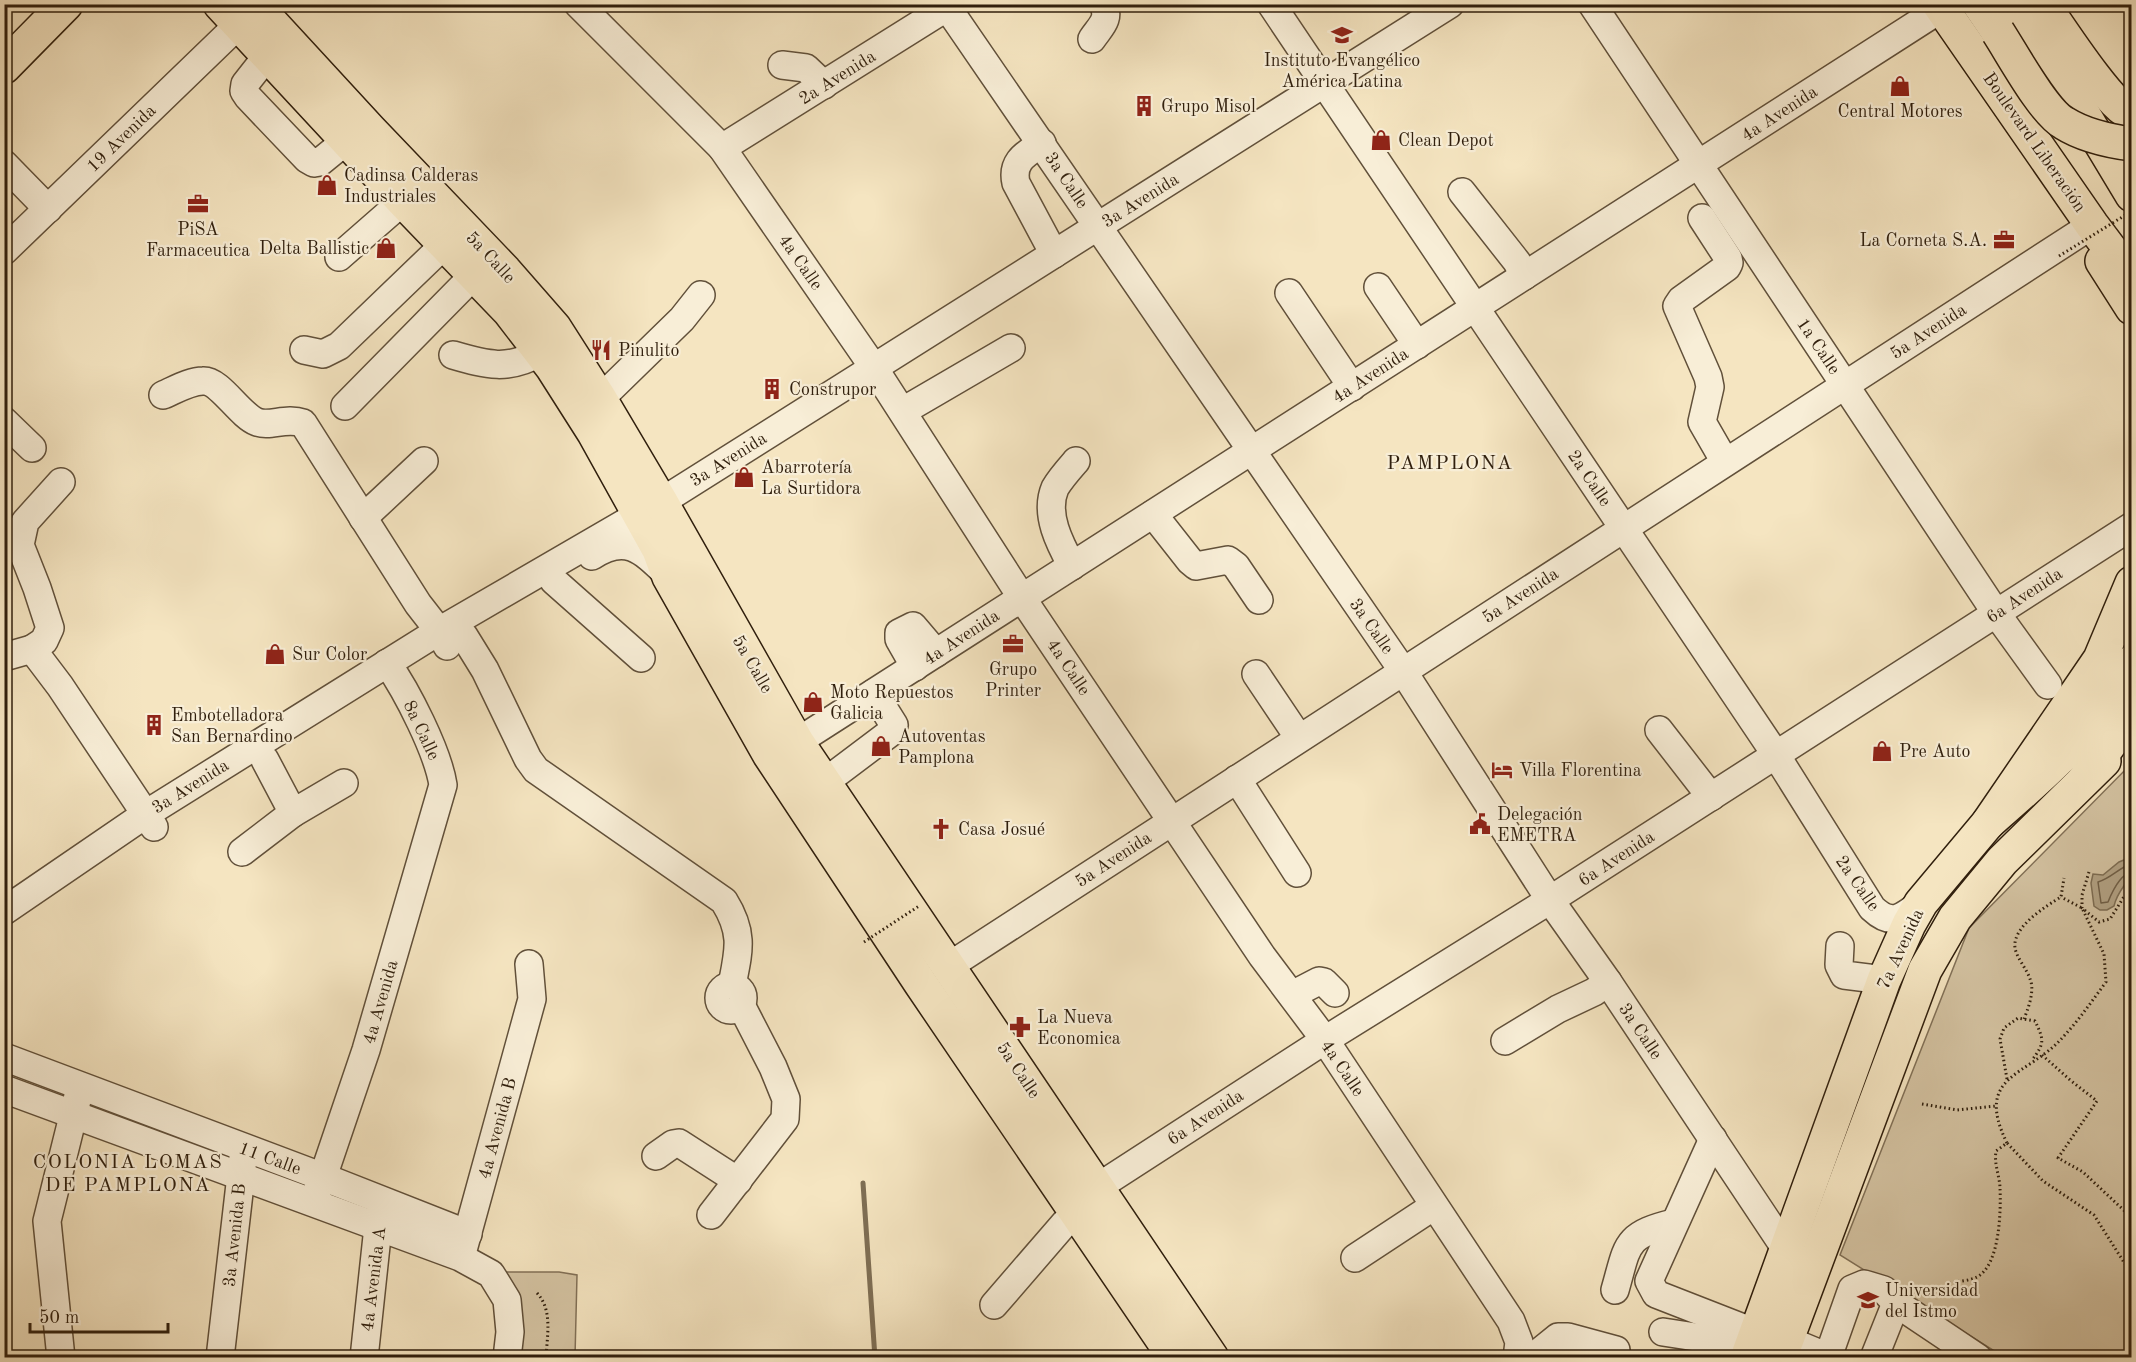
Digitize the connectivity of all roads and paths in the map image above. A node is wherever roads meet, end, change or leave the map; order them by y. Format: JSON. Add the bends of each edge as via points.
{"nodes":[{"id":1,"x":66,"y":4,"type":"edge"},
{"id":2,"x":578,"y":4,"type":"edge"},
{"id":3,"x":1103,"y":4,"type":"edge"},
{"id":4,"x":1270,"y":4,"type":"edge"},
{"id":5,"x":1592,"y":4,"type":"edge"},
{"id":6,"x":1979,"y":4,"type":"edge"},
{"id":7,"x":2043,"y":4,"type":"edge"},
{"id":8,"x":950,"y":6,"type":"edge"},
{"id":9,"x":1941,"y":6,"type":"edge"},
{"id":10,"x":1440,"y":7,"type":"edge"},
{"id":11,"x":237,"y":11,"type":"edge"},
{"id":12,"x":2005,"y":18,"type":"edge"},
{"id":13,"x":1092,"y":39,"type":"dead end"},
{"id":14,"x":267,"y":56,"type":"junction"},
{"id":15,"x":782,"y":65,"type":"dead end"},
{"id":16,"x":4,"y":67,"type":"edge"},
{"id":17,"x":2061,"y":77,"type":"junction"},
{"id":18,"x":1324,"y":84,"type":"junction"},
{"id":19,"x":824,"y":85,"type":"junction"},
{"id":20,"x":2088,"y":111,"type":"dead end"},
{"id":21,"x":2130,"y":123,"type":"edge"},
{"id":22,"x":347,"y":140,"type":"junction"},
{"id":23,"x":1042,"y":143,"type":"junction"},
{"id":24,"x":722,"y":148,"type":"junction"},
{"id":25,"x":4,"y":164,"type":"edge"},
{"id":26,"x":1698,"y":164,"type":"junction"},
{"id":27,"x":1461,"y":192,"type":"dead end"},
{"id":28,"x":2132,"y":195,"type":"edge"},
{"id":29,"x":402,"y":201,"type":"junction"},
{"id":30,"x":48,"y":209,"type":"junction"},
{"id":31,"x":2132,"y":211,"type":"edge"},
{"id":32,"x":1702,"y":218,"type":"dead end"},
{"id":33,"x":2092,"y":225,"type":"junction"},
{"id":34,"x":1099,"y":226,"type":"junction"},
{"id":35,"x":445,"y":244,"type":"junction"},
{"id":36,"x":4,"y":251,"type":"edge"},
{"id":37,"x":1054,"y":254,"type":"junction"},
{"id":38,"x":2059,"y":256,"type":"dead end"},
{"id":39,"x":339,"y":258,"type":"dead end"},
{"id":40,"x":474,"y":274,"type":"junction"},
{"id":41,"x":1524,"y":276,"type":"junction"},
{"id":42,"x":2132,"y":278,"type":"edge"},
{"id":43,"x":1378,"y":287,"type":"dead end"},
{"id":44,"x":1289,"y":293,"type":"dead end"},
{"id":45,"x":701,"y":295,"type":"dead end"},
{"id":46,"x":1474,"y":308,"type":"junction"},
{"id":47,"x":2132,"y":308,"type":"edge"},
{"id":48,"x":1417,"y":345,"type":"junction"},
{"id":49,"x":1011,"y":348,"type":"dead end"},
{"id":50,"x":304,"y":350,"type":"dead end"},
{"id":51,"x":453,"y":355,"type":"dead end"},
{"id":52,"x":555,"y":358,"type":"junction"},
{"id":53,"x":874,"y":368,"type":"junction"},
{"id":54,"x":1845,"y":385,"type":"junction"},
{"id":55,"x":1352,"y":387,"type":"junction"},
{"id":56,"x":163,"y":395,"type":"dead end"},
{"id":57,"x":600,"y":399,"type":"junction"},
{"id":58,"x":345,"y":406,"type":"dead end"},
{"id":59,"x":903,"y":411,"type":"junction"},
{"id":60,"x":4,"y":422,"type":"edge"},
{"id":61,"x":32,"y":448,"type":"dead end"},
{"id":62,"x":1250,"y":452,"type":"junction"},
{"id":63,"x":424,"y":461,"type":"dead end"},
{"id":64,"x":1076,"y":461,"type":"dead end"},
{"id":65,"x":1725,"y":462,"type":"junction"},
{"id":66,"x":61,"y":482,"type":"dead end"},
{"id":67,"x":650,"y":508,"type":"junction"},
{"id":68,"x":1153,"y":514,"type":"junction"},
{"id":69,"x":363,"y":518,"type":"junction"},
{"id":70,"x":2132,"y":526,"type":"edge"},
{"id":71,"x":1623,"y":528,"type":"junction"},
{"id":72,"x":664,"y":563,"type":"junction"},
{"id":73,"x":1072,"y":566,"type":"junction"},
{"id":74,"x":554,"y":581,"type":"junction"},
{"id":75,"x":2132,"y":583,"type":"edge"},
{"id":76,"x":1022,"y":598,"type":"junction"},
{"id":77,"x":1259,"y":600,"type":"dead end"},
{"id":78,"x":1996,"y":612,"type":"junction"},
{"id":79,"x":450,"y":638,"type":"junction"},
{"id":80,"x":32,"y":649,"type":"junction"},
{"id":81,"x":4,"y":657,"type":"edge"},
{"id":82,"x":641,"y":658,"type":"dead end"},
{"id":83,"x":2132,"y":662,"type":"edge"},
{"id":84,"x":392,"y":671,"type":"junction"},
{"id":85,"x":1403,"y":671,"type":"junction"},
{"id":86,"x":1256,"y":674,"type":"dead end"},
{"id":87,"x":2048,"y":685,"type":"dead end"},
{"id":88,"x":874,"y":693,"type":"junction"},
{"id":89,"x":2132,"y":712,"type":"edge"},
{"id":90,"x":1659,"y":730,"type":"dead end"},
{"id":91,"x":2132,"y":735,"type":"edge"},
{"id":92,"x":1299,"y":738,"type":"junction"},
{"id":93,"x":797,"y":742,"type":"junction"},
{"id":94,"x":1776,"y":755,"type":"junction"},
{"id":95,"x":265,"y":760,"type":"junction"},
{"id":96,"x":1237,"y":779,"type":"junction"},
{"id":97,"x":2084,"y":780,"type":"junction"},
{"id":98,"x":825,"y":782,"type":"junction"},
{"id":99,"x":344,"y":783,"type":"dead end"},
{"id":100,"x":1711,"y":796,"type":"junction"},
{"id":101,"x":439,"y":801,"type":"joint"},
{"id":102,"x":293,"y":813,"type":"junction"},
{"id":103,"x":150,"y":821,"type":"junction"},
{"id":104,"x":1173,"y":821,"type":"junction"},
{"id":105,"x":1988,"y":823,"type":"junction"},
{"id":106,"x":242,"y":852,"type":"dead end"},
{"id":107,"x":2089,"y":872,"type":"dead end"},
{"id":108,"x":1297,"y":873,"type":"dead end"},
{"id":109,"x":2064,"y":878,"type":"dead end"},
{"id":110,"x":2132,"y":884,"type":"edge"},
{"id":111,"x":2061,"y":897,"type":"junction"},
{"id":112,"x":1550,"y":900,"type":"junction"},
{"id":113,"x":1921,"y":903,"type":"junction"},
{"id":114,"x":919,"y":906,"type":"dead end"},
{"id":115,"x":2082,"y":908,"type":"junction"},
{"id":116,"x":4,"y":911,"type":"edge"},
{"id":117,"x":4,"y":920,"type":"edge"},
{"id":118,"x":864,"y":942,"type":"dead end"},
{"id":119,"x":1840,"y":946,"type":"dead end"},
{"id":120,"x":529,"y":964,"type":"dead end"},
{"id":121,"x":949,"y":966,"type":"junction"},
{"id":122,"x":1884,"y":980,"type":"junction"},
{"id":123,"x":1608,"y":982,"type":"junction"},
{"id":124,"x":1335,"y":993,"type":"dead end"},
{"id":125,"x":1292,"y":995,"type":"junction"},
{"id":126,"x":2024,"y":1019,"type":"junction"},
{"id":127,"x":1325,"y":1040,"type":"junction"},
{"id":128,"x":1505,"y":1041,"type":"dead end"},
{"id":129,"x":2042,"y":1055,"type":"junction"},
{"id":130,"x":4,"y":1057,"type":"edge"},
{"id":131,"x":2029,"y":1064,"type":"junction"},
{"id":132,"x":2007,"y":1080,"type":"junction"},
{"id":133,"x":80,"y":1086,"type":"junction"},
{"id":134,"x":4,"y":1089,"type":"edge"},
{"id":135,"x":1922,"y":1104,"type":"dead end"},
{"id":136,"x":1996,"y":1106,"type":"junction"},
{"id":137,"x":73,"y":1113,"type":"junction"},
{"id":138,"x":1713,"y":1139,"type":"junction"},
{"id":139,"x":2007,"y":1143,"type":"junction"},
{"id":140,"x":656,"y":1156,"type":"dead end"},
{"id":141,"x":242,"y":1161,"type":"junction"},
{"id":142,"x":738,"y":1181,"type":"junction"},
{"id":143,"x":1098,"y":1187,"type":"junction"},
{"id":144,"x":318,"y":1189,"type":"junction"},
{"id":145,"x":384,"y":1201,"type":"junction"},
{"id":146,"x":1434,"y":1206,"type":"junction"},
{"id":147,"x":1077,"y":1214,"type":"junction"},
{"id":148,"x":711,"y":1215,"type":"dead end"},
{"id":149,"x":2132,"y":1218,"type":"edge"},
{"id":150,"x":1674,"y":1223,"type":"junction"},
{"id":151,"x":378,"y":1227,"type":"junction"},
{"id":152,"x":464,"y":1246,"type":"junction"},
{"id":153,"x":1787,"y":1251,"type":"junction"},
{"id":154,"x":1354,"y":1258,"type":"dead end"},
{"id":155,"x":2132,"y":1263,"type":"edge"},
{"id":156,"x":2130,"y":1274,"type":"edge"},
{"id":157,"x":1949,"y":1283,"type":"dead end"},
{"id":158,"x":1615,"y":1290,"type":"dead end"},
{"id":159,"x":537,"y":1293,"type":"dead end"},
{"id":160,"x":1896,"y":1303,"type":"junction"},
{"id":161,"x":994,"y":1305,"type":"dead end"},
{"id":162,"x":1663,"y":1332,"type":"dead end"},
{"id":163,"x":1764,"y":1348,"type":"edge"},
{"id":164,"x":1616,"y":1350,"type":"dead end"},
{"id":165,"x":61,"y":1358,"type":"edge"},
{"id":166,"x":220,"y":1358,"type":"edge"},
{"id":167,"x":364,"y":1358,"type":"edge"},
{"id":168,"x":507,"y":1358,"type":"edge"},
{"id":169,"x":546,"y":1358,"type":"edge"},
{"id":170,"x":1175,"y":1358,"type":"edge"},
{"id":171,"x":1212,"y":1358,"type":"edge"},
{"id":172,"x":1517,"y":1358,"type":"edge"},
{"id":173,"x":1532,"y":1358,"type":"edge"},
{"id":174,"x":1874,"y":1358,"type":"edge"},
{"id":175,"x":1978,"y":1358,"type":"edge"}],
"edges":[{"from":1,"to":16,"type":"main road"},
{"from":2,"to":24,"type":"street","name":"4a Calle"},
{"from":3,"to":13,"type":"street","via":[[1106,20]]},
{"from":4,"to":18,"type":"street","name":"2a Calle"},
{"from":5,"to":26,"type":"street","name":"1a Calle"},
{"from":6,"to":12,"type":"main road"},
{"from":7,"to":21,"type":"main road"},
{"from":8,"to":19,"type":"street","name":"2a Avenida"},
{"from":8,"to":23,"type":"street","name":"3a Calle"},
{"from":9,"to":26,"type":"street","name":"4a Avenida"},
{"from":9,"to":33,"type":"main road","name":"Boulevard Liberación"},
{"from":10,"to":18,"type":"street","name":"3a Avenida"},
{"from":11,"to":14,"type":"main road","name":"5a Calle"},
{"from":11,"to":30,"type":"street","name":"19 Avenida"},
{"from":11,"to":52,"type":"main road","name":"5a Calle","via":[[370,130],[505,271],[554,327]]},
{"from":12,"to":17,"type":"main road"},
{"from":12,"to":21,"type":"main road","bridge":true,"via":[[2046,107],[2062,123],[2115,142]]},
{"from":14,"to":22,"type":"main road","name":"5a Calle"},
{"from":14,"to":22,"type":"street","via":[[245,84],[244,91],[307,159],[320,162]]},
{"from":15,"to":19,"type":"street","via":[[806,68]]},
{"from":17,"to":20,"type":"main road"},
{"from":17,"to":28,"type":"main road"},
{"from":18,"to":34,"type":"street","name":"3a Avenida"},
{"from":18,"to":46,"type":"street","name":"2a Calle"},
{"from":19,"to":24,"type":"street","name":"2a Avenida"},
{"from":22,"to":29,"type":"main road","name":"5a Calle"},
{"from":23,"to":34,"type":"street","name":"3a Calle"},
{"from":23,"to":37,"type":"street","via":[[1027,153],[1014,173]]},
{"from":24,"to":53,"type":"street","name":"4a Calle"},
{"from":25,"to":30,"type":"street"},
{"from":26,"to":41,"type":"street","name":"4a Avenida"},
{"from":26,"to":54,"type":"street","name":"1a Calle"},
{"from":27,"to":41,"type":"street"},
{"from":29,"to":35,"type":"main road","name":"5a Calle"},
{"from":29,"to":39,"type":"street"},
{"from":30,"to":36,"type":"street","name":"19 Avenida"},
{"from":31,"to":38,"type":"path","bridge":true},
{"from":32,"to":65,"type":"street","via":[[1729,263],[1677,306],[1708,377],[1710,387],[1702,422]]},
{"from":33,"to":42,"type":"main road","name":"Boulevard Liberación"},
{"from":33,"to":47,"type":"main road","via":[[2101,260]]},
{"from":33,"to":54,"type":"street","name":"5a Avenida"},
{"from":34,"to":37,"type":"street","name":"3a Avenida"},
{"from":34,"to":62,"type":"street","name":"3a Calle"},
{"from":35,"to":40,"type":"main road","name":"5a Calle"},
{"from":35,"to":50,"type":"street","via":[[339,346],[323,354]]},
{"from":37,"to":53,"type":"street","name":"3a Avenida"},
{"from":40,"to":52,"type":"main road","name":"5a Calle"},
{"from":40,"to":58,"type":"street"},
{"from":41,"to":46,"type":"street","name":"4a Avenida"},
{"from":43,"to":48,"type":"street"},
{"from":44,"to":55,"type":"street"},
{"from":45,"to":57,"type":"street","via":[[682,319]]},
{"from":46,"to":48,"type":"street","name":"4a Avenida"},
{"from":46,"to":71,"type":"street","name":"2a Calle"},
{"from":48,"to":55,"type":"street","name":"4a Avenida"},
{"from":49,"to":59,"type":"street"},
{"from":51,"to":52,"type":"street","via":[[486,365]]},
{"from":52,"to":57,"type":"main road","name":"5a Calle"},
{"from":52,"to":67,"type":"main road","name":"5a Calle","via":[[594,433]]},
{"from":53,"to":59,"type":"street","name":"4a Calle"},
{"from":53,"to":67,"type":"street","name":"3a Avenida"},
{"from":54,"to":65,"type":"street","name":"5a Avenida"},
{"from":54,"to":78,"type":"street","name":"1a Calle"},
{"from":55,"to":62,"type":"street","name":"4a Avenida"},
{"from":56,"to":69,"type":"street","via":[[204,380],[214,383],[243,413],[259,423],[292,419],[303,423]]},
{"from":57,"to":67,"type":"main road","name":"5a Calle"},
{"from":59,"to":76,"type":"street","name":"4a Calle"},
{"from":60,"to":61,"type":"street"},
{"from":62,"to":68,"type":"street","name":"4a Avenida"},
{"from":62,"to":85,"type":"street","name":"3a Calle"},
{"from":63,"to":69,"type":"street"},
{"from":64,"to":73,"type":"street","via":[[1055,489],[1051,516]]},
{"from":65,"to":71,"type":"street","name":"5a Avenida"},
{"from":66,"to":80,"type":"street","via":[[25,522],[20,546],[50,628],[44,640]]},
{"from":67,"to":72,"type":"main road","name":"5a Calle"},
{"from":67,"to":79,"type":"street","name":"3a Avenida"},
{"from":67,"to":93,"type":"main road","name":"5a Calle"},
{"from":68,"to":73,"type":"street","name":"4a Avenida"},
{"from":68,"to":77,"type":"street","via":[[1196,566],[1228,560]]},
{"from":69,"to":79,"type":"street","via":[[418,604]]},
{"from":70,"to":78,"type":"street","name":"6a Avenida"},
{"from":71,"to":85,"type":"street","name":"5a Avenida"},
{"from":71,"to":94,"type":"street","name":"2a Calle"},
{"from":72,"to":74,"type":"street","name":"3a Avenida","via":[[622,544],[603,549]]},
{"from":72,"to":147,"type":"main road","name":"5a Calle","via":[[770,754]]},
{"from":73,"to":76,"type":"street","name":"4a Avenida"},
{"from":74,"to":79,"type":"street","name":"3a Avenida"},
{"from":74,"to":82,"type":"street"},
{"from":75,"to":105,"type":"main road","name":"7a Avenida","via":[[2100,659]]},
{"from":76,"to":88,"type":"street","name":"4a Avenida"},
{"from":76,"to":104,"type":"street","name":"4a Calle"},
{"from":78,"to":87,"type":"street","name":"1a Calle"},
{"from":78,"to":94,"type":"street","name":"6a Avenida"},
{"from":79,"to":84,"type":"street","name":"3a Avenida"},
{"from":79,"to":142,"type":"street","via":[[485,670],[536,770],[724,901],[734,917],[740,948],[736,995],[786,1099],[785,1119]]},
{"from":80,"to":81,"type":"street"},
{"from":80,"to":103,"type":"street"},
{"from":83,"to":105,"type":"main road","via":[[2072,748]]},
{"from":84,"to":95,"type":"street","name":"3a Avenida"},
{"from":84,"to":101,"type":"street","name":"8a Calle","via":[[440,768],[443,785]]},
{"from":84,"to":103,"type":"street","name":"3a Avenida"},
{"from":85,"to":92,"type":"street","name":"5a Avenida"},
{"from":85,"to":112,"type":"street","name":"3a Calle"},
{"from":86,"to":92,"type":"street"},
{"from":88,"to":93,"type":"street","name":"4a Avenida"},
{"from":88,"to":98,"type":"street","via":[[893,729]]},
{"from":89,"to":97,"type":"main road"},
{"from":90,"to":100,"type":"street"},
{"from":91,"to":97,"type":"main road","name":"7a Avenida"},
{"from":92,"to":96,"type":"street","name":"5a Avenida"},
{"from":93,"to":98,"type":"main road","name":"5a Calle"},
{"from":94,"to":100,"type":"street","name":"6a Avenida"},
{"from":94,"to":113,"type":"street","name":"2a Calle","via":[[1872,908],[1890,919],[1902,918]]},
{"from":95,"to":102,"type":"street"},
{"from":95,"to":103,"type":"street","name":"3a Avenida"},
{"from":96,"to":104,"type":"street","name":"5a Avenida"},
{"from":96,"to":108,"type":"street"},
{"from":97,"to":163,"type":"main road","name":"7a Avenida","via":[[2002,861],[1955,918],[1925,970]]},
{"from":98,"to":121,"type":"main road","name":"5a Calle"},
{"from":99,"to":102,"type":"street"},
{"from":100,"to":112,"type":"street","name":"6a Avenida"},
{"from":101,"to":144,"type":"street","name":"4a Avenida","via":[[366,1050]]},
{"from":102,"to":106,"type":"street"},
{"from":103,"to":116,"type":"street","name":"3a Avenida"},
{"from":103,"to":117,"type":"street","name":"3a Avenida"},
{"from":104,"to":121,"type":"street","name":"5a Avenida"},
{"from":104,"to":125,"type":"street","name":"4a Calle"},
{"from":105,"to":113,"type":"main road","name":"7a Avenida"},
{"from":107,"to":115,"type":"path"},
{"from":109,"to":111,"type":"path"},
{"from":110,"to":115,"type":"path","via":[[2110,920],[2099,922]]},
{"from":111,"to":115,"type":"path"},
{"from":111,"to":126,"type":"path","via":[[2032,916],[2016,942],[2015,949],[2032,983]]},
{"from":112,"to":123,"type":"street","name":"3a Calle"},
{"from":112,"to":127,"type":"street","name":"6a Avenida"},
{"from":113,"to":122,"type":"main road","name":"7a Avenida"},
{"from":114,"to":118,"type":"path","bridge":true},
{"from":115,"to":129,"type":"path","via":[[2104,954],[2106,982],[2062,1039]]},
{"from":119,"to":122,"type":"street","via":[[1839,965],[1844,975]]},
{"from":120,"to":152,"type":"street","name":"4a Avenida B","via":[[532,999]]},
{"from":121,"to":143,"type":"main road","name":"5a Calle"},
{"from":122,"to":153,"type":"main road","name":"7a Avenida"},
{"from":123,"to":128,"type":"street"},
{"from":123,"to":138,"type":"street","name":"3a Calle"},
{"from":124,"to":125,"type":"street","via":[[1319,981]]},
{"from":125,"to":127,"type":"street","name":"4a Calle"},
{"from":126,"to":131,"type":"path","via":[[2035,1021],[2043,1038]]},
{"from":126,"to":132,"type":"path","via":[[2018,1018],[2004,1028],[2000,1039]]},
{"from":127,"to":143,"type":"street","name":"6a Avenida"},
{"from":127,"to":146,"type":"street","name":"4a Calle"},
{"from":129,"to":131,"type":"path"},
{"from":129,"to":149,"type":"path","via":[[2097,1101],[2058,1158],[2083,1172]]},
{"from":130,"to":133,"type":"street","name":"11 Calle"},
{"from":131,"to":132,"type":"path"},
{"from":132,"to":136,"type":"path","via":[[1998,1092]]},
{"from":133,"to":137,"type":"street"},
{"from":133,"to":141,"type":"street","name":"11 Calle"},
{"from":134,"to":137,"type":"street","name":"11 Calle"},
{"from":135,"to":136,"type":"path","via":[[1957,1110]]},
{"from":136,"to":139,"type":"path","via":[[1996,1117]]},
{"from":137,"to":141,"type":"street","name":"11 Calle"},
{"from":137,"to":165,"type":"street","via":[[47,1221]]},
{"from":138,"to":150,"type":"street"},
{"from":138,"to":153,"type":"street","name":"3a Calle"},
{"from":139,"to":156,"type":"path","via":[[2043,1181],[2094,1215]]},
{"from":139,"to":157,"type":"path","via":[[1996,1151],[2001,1220],[1991,1263],[1977,1277]]},
{"from":140,"to":142,"type":"street","via":[[679,1143]]},
{"from":141,"to":144,"type":"street","name":"11 Calle"},
{"from":141,"to":166,"type":"street","name":"3a Avenida B"},
{"from":142,"to":148,"type":"street"},
{"from":143,"to":171,"type":"main road","name":"5a Calle"},
{"from":144,"to":145,"type":"street","name":"11 Calle"},
{"from":144,"to":151,"type":"street","name":"11 Calle"},
{"from":145,"to":151,"type":"street","name":"4a Avenida A"},
{"from":145,"to":152,"type":"street","name":"11 Calle"},
{"from":146,"to":154,"type":"street"},
{"from":146,"to":172,"type":"street","name":"4a Calle","via":[[1511,1321],[1519,1342]]},
{"from":147,"to":161,"type":"street"},
{"from":147,"to":170,"type":"main road","name":"5a Calle"},
{"from":150,"to":158,"type":"street","via":[[1649,1229],[1629,1243]]},
{"from":150,"to":163,"type":"street","via":[[1649,1281],[1651,1288]]},
{"from":151,"to":152,"type":"street","name":"11 Calle"},
{"from":151,"to":167,"type":"street","name":"4a Avenida A"},
{"from":152,"to":168,"type":"street","via":[[491,1274],[507,1300]]},
{"from":153,"to":163,"type":"main road","name":"7a Avenida"},
{"from":155,"to":156,"type":"path"},
{"from":159,"to":169,"type":"path","via":[[544,1301],[548,1324]]},
{"from":160,"to":163,"type":"street","via":[[1884,1290],[1864,1284],[1852,1289],[1828,1358]]},
{"from":160,"to":174,"type":"street"},
{"from":160,"to":175,"type":"street"},
{"from":162,"to":163,"type":"street"},
{"from":164,"to":173,"type":"street","via":[[1558,1337]]}]}
